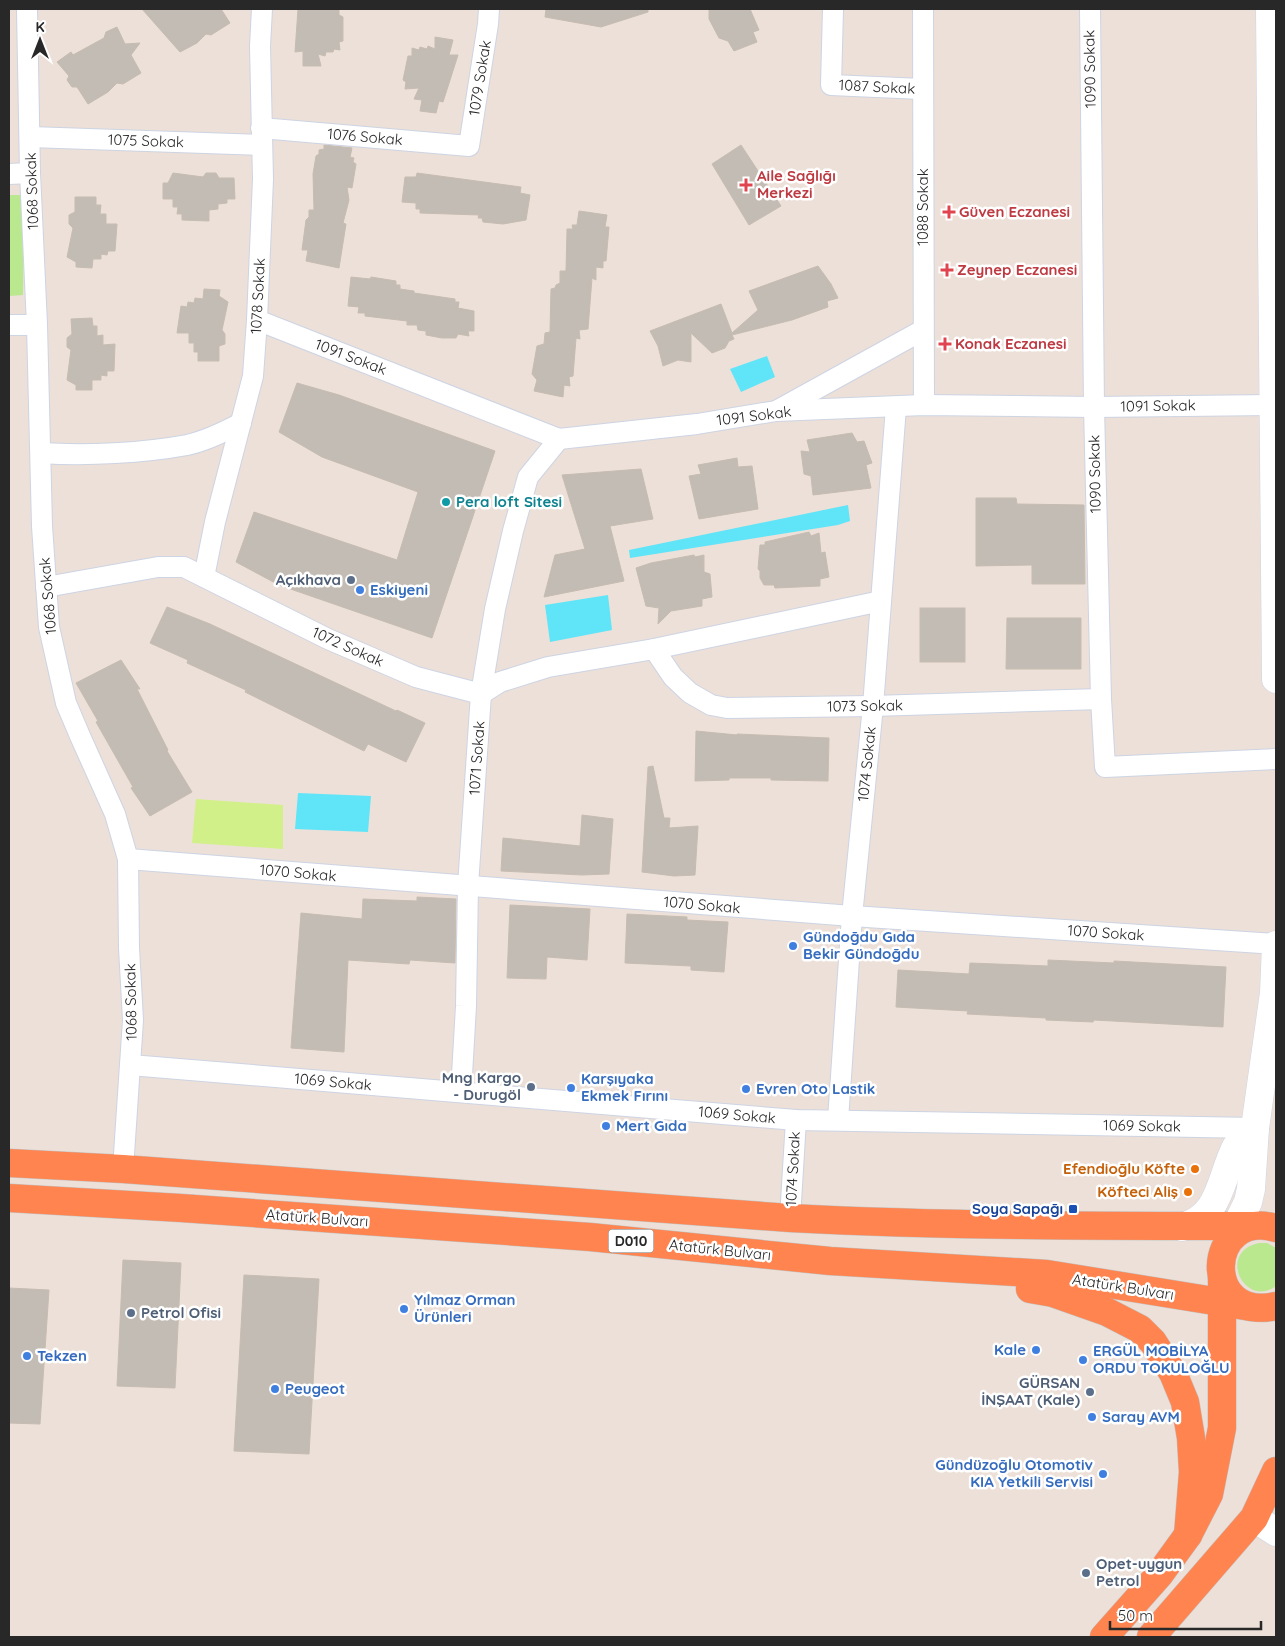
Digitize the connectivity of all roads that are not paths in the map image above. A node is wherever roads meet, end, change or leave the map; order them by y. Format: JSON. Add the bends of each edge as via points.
{"nodes":[{"id":1,"x":27,"y":9,"type":"edge"},
{"id":2,"x":262,"y":9,"type":"edge"},
{"id":3,"x":489,"y":9,"type":"edge"},
{"id":4,"x":833,"y":9,"type":"edge"},
{"id":5,"x":923,"y":9,"type":"edge"},
{"id":6,"x":1090,"y":9,"type":"edge"},
{"id":7,"x":1270,"y":9,"type":"edge"},
{"id":8,"x":922,"y":90,"type":"junction"},
{"id":9,"x":262,"y":136,"type":"junction"},
{"id":10,"x":30,"y":137,"type":"junction"},
{"id":11,"x":469,"y":146,"type":"joint"},
{"id":12,"x":30,"y":173,"type":"junction"},
{"id":13,"x":9,"y":174,"type":"edge"},
{"id":14,"x":257,"y":320,"type":"junction"},
{"id":15,"x":9,"y":325,"type":"edge"},
{"id":16,"x":37,"y":325,"type":"junction"},
{"id":17,"x":923,"y":330,"type":"junction"},
{"id":18,"x":1275,"y":399,"type":"edge"},
{"id":19,"x":924,"y":405,"type":"junction"},
{"id":20,"x":896,"y":407,"type":"junction"},
{"id":21,"x":1094,"y":407,"type":"junction"},
{"id":22,"x":776,"y":411,"type":"junction"},
{"id":23,"x":241,"y":422,"type":"junction"},
{"id":24,"x":559,"y":439,"type":"junction"},
{"id":25,"x":41,"y":453,"type":"junction"},
{"id":26,"x":204,"y":577,"type":"junction"},
{"id":27,"x":46,"y":587,"type":"junction"},
{"id":28,"x":881,"y":601,"type":"junction"},
{"id":29,"x":654,"y":649,"type":"junction"},
{"id":30,"x":1276,"y":679,"type":"edge"},
{"id":31,"x":481,"y":694,"type":"junction"},
{"id":32,"x":1100,"y":699,"type":"junction"},
{"id":33,"x":873,"y":706,"type":"junction"},
{"id":34,"x":1276,"y":759,"type":"edge"},
{"id":35,"x":128,"y":859,"type":"junction"},
{"id":36,"x":468,"y":886,"type":"junction"},
{"id":37,"x":852,"y":916,"type":"junction"},
{"id":38,"x":1276,"y":944,"type":"edge"},
{"id":39,"x":1275,"y":1005,"type":"edge"},
{"id":40,"x":130,"y":1066,"type":"junction"},
{"id":41,"x":461,"y":1092,"type":"junction"},
{"id":42,"x":796,"y":1120,"type":"junction"},
{"id":43,"x":838,"y":1120,"type":"junction"},
{"id":44,"x":1255,"y":1128,"type":"junction"},
{"id":45,"x":9,"y":1163,"type":"edge"},
{"id":46,"x":123,"y":1169,"type":"junction"},
{"id":47,"x":9,"y":1198,"type":"edge"},
{"id":48,"x":790,"y":1218,"type":"junction"},
{"id":49,"x":1182,"y":1227,"type":"junction"},
{"id":50,"x":1248,"y":1230,"type":"edge"},
{"id":51,"x":890,"y":1265,"type":"junction"},
{"id":52,"x":1222,"y":1291,"type":"junction"},
{"id":53,"x":1267,"y":1307,"type":"edge"},
{"id":54,"x":1276,"y":1472,"type":"edge"},
{"id":55,"x":1265,"y":1525,"type":"edge"},
{"id":56,"x":1188,"y":1535,"type":"junction"},
{"id":57,"x":1104,"y":1637,"type":"edge"},
{"id":58,"x":1152,"y":1637,"type":"edge"}],
"edges":[{"from":1,"to":10,"type":"street","name":"1068 Sokak"},
{"from":2,"to":9,"type":"street","name":"1078 Sokak"},
{"from":3,"to":11,"type":"street","name":"1079 Sokak"},
{"from":4,"to":8,"type":"street","name":"1087 Sokak","via":[[831,86]]},
{"from":5,"to":8,"type":"street","name":"1088 Sokak"},
{"from":6,"to":21,"type":"street","name":"1090 Sokak"},
{"from":7,"to":18,"type":"main road"},
{"from":8,"to":17,"type":"street","name":"1088 Sokak"},
{"from":9,"to":10,"type":"street","name":"1075 Sokak"},
{"from":9,"to":11,"type":"street","name":"1076 Sokak"},
{"from":9,"to":14,"type":"street","name":"1078 Sokak"},
{"from":10,"to":12,"type":"street","name":"1068 Sokak"},
{"from":12,"to":13,"type":"street"},
{"from":12,"to":16,"type":"street","name":"1068 Sokak"},
{"from":14,"to":23,"type":"street","name":"1078 Sokak","via":[[252,376]]},
{"from":14,"to":24,"type":"street","name":"1091 Sokak"},
{"from":15,"to":16,"type":"street"},
{"from":16,"to":25,"type":"street","name":"1068 Sokak"},
{"from":17,"to":19,"type":"street","name":"1088 Sokak"},
{"from":17,"to":22,"type":"street"},
{"from":18,"to":21,"type":"street","name":"1091 Sokak"},
{"from":18,"to":30,"type":"main road"},
{"from":19,"to":20,"type":"street","name":"1091 Sokak"},
{"from":19,"to":21,"type":"street","name":"1091 Sokak"},
{"from":20,"to":22,"type":"street","name":"1091 Sokak"},
{"from":20,"to":28,"type":"street","name":"1074 Sokak"},
{"from":21,"to":32,"type":"street","name":"1090 Sokak"},
{"from":22,"to":24,"type":"street","name":"1091 Sokak","via":[[697,424]]},
{"from":23,"to":25,"type":"street","via":[[188,444],[129,452]]},
{"from":23,"to":26,"type":"street","name":"1078 Sokak"},
{"from":24,"to":31,"type":"street","name":"1071 Sokak","via":[[528,476],[495,609]]},
{"from":25,"to":27,"type":"street","name":"1068 Sokak"},
{"from":26,"to":27,"type":"street","name":"1072 Sokak","via":[[184,567],[158,567]]},
{"from":26,"to":31,"type":"street","name":"1072 Sokak","via":[[328,639],[416,677]]},
{"from":27,"to":35,"type":"street","name":"1068 Sokak","via":[[49,626],[66,703],[115,814]]},
{"from":28,"to":29,"type":"street"},
{"from":28,"to":33,"type":"street","name":"1074 Sokak"},
{"from":29,"to":31,"type":"street","via":[[548,667],[500,682]]},
{"from":29,"to":33,"type":"street","name":"1073 Sokak","via":[[673,677],[690,693],[711,705],[727,708]]},
{"from":31,"to":36,"type":"street","name":"1071 Sokak"},
{"from":32,"to":33,"type":"street","name":"1073 Sokak"},
{"from":32,"to":34,"type":"street","name":"1090 Sokak","via":[[1105,767]]},
{"from":33,"to":37,"type":"street","name":"1074 Sokak"},
{"from":35,"to":36,"type":"street","name":"1070 Sokak"},
{"from":35,"to":40,"type":"street","name":"1068 Sokak","via":[[133,1020]]},
{"from":36,"to":37,"type":"street","name":"1070 Sokak"},
{"from":36,"to":41,"type":"street","name":"1071 Sokak"},
{"from":37,"to":38,"type":"street","name":"1070 Sokak"},
{"from":37,"to":43,"type":"street","name":"1074 Sokak"},
{"from":38,"to":39,"type":"main road"},
{"from":39,"to":44,"type":"main road"},
{"from":40,"to":41,"type":"street","name":"1069 Sokak"},
{"from":40,"to":46,"type":"street","name":"1068 Sokak"},
{"from":41,"to":42,"type":"street","name":"1069 Sokak"},
{"from":42,"to":43,"type":"street","name":"1069 Sokak"},
{"from":42,"to":48,"type":"street","name":"1074 Sokak"},
{"from":43,"to":44,"type":"street","name":"1069 Sokak"},
{"from":44,"to":49,"type":"main road","via":[[1237,1145],[1208,1213],[1191,1225]]},
{"from":44,"to":50,"type":"main road"},
{"from":45,"to":46,"type":"highway","number":"D010"},
{"from":46,"to":48,"type":"highway","number":"D010"},
{"from":47,"to":51,"type":"highway","name":"Atatürk Bulvarı","number":"D010","via":[[590,1237]]},
{"from":48,"to":49,"type":"highway","number":"D010"},
{"from":49,"to":50,"type":"highway","number":"D010"},
{"from":50,"to":52,"type":"highway","via":[[1222,1253]]},
{"from":51,"to":52,"type":"highway","name":"Atatürk Bulvarı","number":"D010","via":[[1047,1274]]},
{"from":51,"to":56,"type":"highway","via":[[1053,1293],[1107,1312],[1140,1329],[1153,1342],[1173,1373],[1185,1402],[1192,1438],[1193,1472]]},
{"from":52,"to":53,"type":"highway","via":[[1238,1301]]},
{"from":52,"to":56,"type":"highway","via":[[1222,1428],[1209,1494]]},
{"from":54,"to":55,"type":"highway"},
{"from":55,"to":58,"type":"highway"},
{"from":56,"to":57,"type":"highway"}]}
